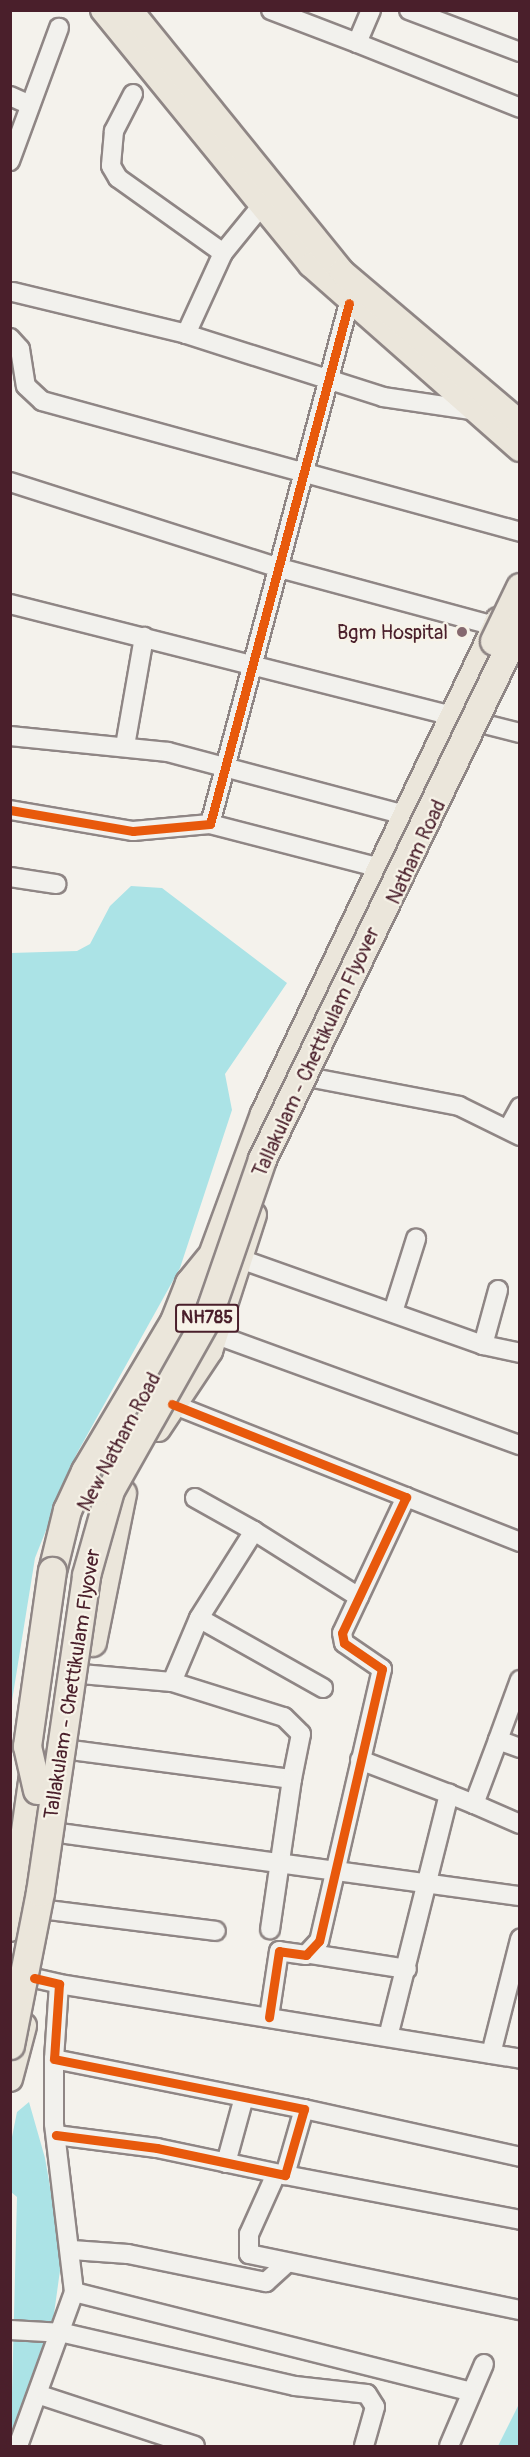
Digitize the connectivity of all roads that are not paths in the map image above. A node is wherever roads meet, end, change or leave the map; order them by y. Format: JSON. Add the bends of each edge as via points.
{"nodes":[{"id":1,"x":103,"y":10,"type":"edge"},
{"id":2,"x":130,"y":10,"type":"edge"},
{"id":3,"x":271,"y":10,"type":"edge"},
{"id":4,"x":371,"y":10,"type":"edge"},
{"id":5,"x":409,"y":10,"type":"edge"},
{"id":6,"x":59,"y":28,"type":"dead end"},
{"id":7,"x":357,"y":43,"type":"junction"},
{"id":8,"x":519,"y":52,"type":"edge"},
{"id":9,"x":133,"y":94,"type":"dead end"},
{"id":10,"x":10,"y":96,"type":"edge"},
{"id":11,"x":30,"y":105,"type":"junction"},
{"id":12,"x":519,"y":108,"type":"edge"},
{"id":13,"x":10,"y":161,"type":"edge"},
{"id":14,"x":263,"y":204,"type":"junction"},
{"id":15,"x":223,"y":253,"type":"junction"},
{"id":16,"x":13,"y":292,"type":"dead end"},
{"id":17,"x":349,"y":303,"type":"junction"},
{"id":18,"x":186,"y":334,"type":"junction"},
{"id":19,"x":10,"y":338,"type":"edge"},
{"id":20,"x":328,"y":377,"type":"junction"},
{"id":21,"x":471,"y":410,"type":"junction"},
{"id":22,"x":519,"y":423,"type":"edge"},
{"id":23,"x":519,"y":449,"type":"edge"},
{"id":24,"x":306,"y":470,"type":"junction"},
{"id":25,"x":10,"y":482,"type":"edge"},
{"id":26,"x":519,"y":532,"type":"edge"},
{"id":27,"x":276,"y":567,"type":"junction"},
{"id":28,"x":519,"y":574,"type":"edge"},
{"id":29,"x":519,"y":587,"type":"edge"},
{"id":30,"x":10,"y":604,"type":"edge"},
{"id":31,"x":507,"y":625,"type":"edge"},
{"id":32,"x":519,"y":636,"type":"edge"},
{"id":33,"x":144,"y":637,"type":"junction"},
{"id":34,"x":251,"y":665,"type":"junction"},
{"id":35,"x":452,"y":716,"type":"junction"},
{"id":36,"x":477,"y":723,"type":"junction"},
{"id":37,"x":519,"y":733,"type":"edge"},
{"id":38,"x":10,"y":736,"type":"edge"},
{"id":39,"x":125,"y":746,"type":"junction"},
{"id":40,"x":224,"y":766,"type":"junction"},
{"id":41,"x":10,"y":810,"type":"edge"},
{"id":42,"x":405,"y":815,"type":"junction"},
{"id":43,"x":210,"y":824,"type":"junction"},
{"id":44,"x":380,"y":868,"type":"junction"},
{"id":45,"x":10,"y":878,"type":"edge"},
{"id":46,"x":56,"y":884,"type":"dead end"},
{"id":47,"x":283,"y":1072,"type":"junction"},
{"id":48,"x":308,"y":1077,"type":"junction"},
{"id":49,"x":519,"y":1107,"type":"edge"},
{"id":50,"x":263,"y":1114,"type":"joint"},
{"id":51,"x":514,"y":1133,"type":"edge"},
{"id":52,"x":416,"y":1239,"type":"dead end"},
{"id":53,"x":209,"y":1258,"type":"junction"},
{"id":54,"x":243,"y":1260,"type":"junction"},
{"id":55,"x":498,"y":1290,"type":"dead end"},
{"id":56,"x":393,"y":1312,"type":"junction"},
{"id":57,"x":217,"y":1335,"type":"junction"},
{"id":58,"x":483,"y":1345,"type":"junction"},
{"id":59,"x":519,"y":1353,"type":"edge"},
{"id":60,"x":175,"y":1402,"type":"junction"},
{"id":61,"x":519,"y":1444,"type":"edge"},
{"id":62,"x":122,"y":1493,"type":"junction"},
{"id":63,"x":406,"y":1497,"type":"junction"},
{"id":64,"x":195,"y":1498,"type":"dead end"},
{"id":65,"x":254,"y":1531,"type":"junction"},
{"id":66,"x":519,"y":1542,"type":"edge"},
{"id":67,"x":359,"y":1597,"type":"junction"},
{"id":68,"x":199,"y":1618,"type":"junction"},
{"id":69,"x":81,"y":1674,"type":"junction"},
{"id":70,"x":519,"y":1680,"type":"edge"},
{"id":71,"x":172,"y":1682,"type":"junction"},
{"id":72,"x":323,"y":1688,"type":"dead end"},
{"id":73,"x":498,"y":1740,"type":"junction"},
{"id":74,"x":519,"y":1748,"type":"edge"},
{"id":75,"x":71,"y":1750,"type":"junction"},
{"id":76,"x":360,"y":1760,"type":"junction"},
{"id":77,"x":292,"y":1779,"type":"junction"},
{"id":78,"x":38,"y":1790,"type":"junction"},
{"id":79,"x":449,"y":1794,"type":"junction"},
{"id":80,"x":474,"y":1803,"type":"junction"},
{"id":81,"x":519,"y":1824,"type":"edge"},
{"id":82,"x":59,"y":1833,"type":"junction"},
{"id":83,"x":280,"y":1862,"type":"junction"},
{"id":84,"x":334,"y":1869,"type":"junction"},
{"id":85,"x":430,"y":1886,"type":"junction"},
{"id":86,"x":519,"y":1896,"type":"edge"},
{"id":87,"x":48,"y":1910,"type":"junction"},
{"id":88,"x":10,"y":1929,"type":"edge"},
{"id":89,"x":270,"y":1929,"type":"dead end"},
{"id":90,"x":216,"y":1931,"type":"dead end"},
{"id":91,"x":519,"y":1940,"type":"edge"},
{"id":92,"x":311,"y":1954,"type":"junction"},
{"id":93,"x":407,"y":1969,"type":"junction"},
{"id":94,"x":22,"y":1976,"type":"edge"},
{"id":95,"x":59,"y":1984,"type":"junction"},
{"id":96,"x":269,"y":2017,"type":"junction"},
{"id":97,"x":388,"y":2037,"type":"junction"},
{"id":98,"x":10,"y":2045,"type":"edge"},
{"id":99,"x":10,"y":2050,"type":"edge"},
{"id":100,"x":491,"y":2054,"type":"junction"},
{"id":101,"x":54,"y":2059,"type":"junction"},
{"id":102,"x":519,"y":2059,"type":"edge"},
{"id":103,"x":10,"y":2079,"type":"edge"},
{"id":104,"x":244,"y":2097,"type":"junction"},
{"id":105,"x":304,"y":2109,"type":"junction"},
{"id":106,"x":56,"y":2135,"type":"junction"},
{"id":107,"x":519,"y":2157,"type":"edge"},
{"id":108,"x":226,"y":2163,"type":"junction"},
{"id":109,"x":280,"y":2174,"type":"junction"},
{"id":110,"x":519,"y":2220,"type":"edge"},
{"id":111,"x":72,"y":2250,"type":"junction"},
{"id":112,"x":286,"y":2264,"type":"junction"},
{"id":113,"x":74,"y":2292,"type":"junction"},
{"id":114,"x":519,"y":2310,"type":"edge"},
{"id":115,"x":10,"y":2330,"type":"edge"},
{"id":116,"x":64,"y":2333,"type":"junction"},
{"id":117,"x":484,"y":2364,"type":"dead end"},
{"id":118,"x":472,"y":2392,"type":"junction"},
{"id":119,"x":40,"y":2395,"type":"junction"},
{"id":120,"x":186,"y":2445,"type":"edge"},
{"id":121,"x":18,"y":2446,"type":"edge"},
{"id":122,"x":364,"y":2446,"type":"edge"},
{"id":123,"x":449,"y":2446,"type":"edge"}],
"edges":[{"from":1,"to":14,"type":"main road"},
{"from":2,"to":22,"type":"main road","via":[[342,272]]},
{"from":3,"to":7,"type":"street"},
{"from":4,"to":7,"type":"street"},
{"from":5,"to":8,"type":"street"},
{"from":6,"to":11,"type":"street"},
{"from":7,"to":12,"type":"street"},
{"from":9,"to":15,"type":"street","via":[[114,130],[111,166],[118,178]]},
{"from":10,"to":11,"type":"street"},
{"from":11,"to":13,"type":"street"},
{"from":14,"to":15,"type":"street"},
{"from":14,"to":17,"type":"main road"},
{"from":15,"to":18,"type":"street"},
{"from":16,"to":18,"type":"street"},
{"from":17,"to":20,"type":"street"},
{"from":17,"to":21,"type":"main road"},
{"from":18,"to":20,"type":"street"},
{"from":19,"to":24,"type":"street","via":[[20,349],[26,386],[42,401]]},
{"from":20,"to":21,"type":"street","via":[[427,407]]},
{"from":20,"to":24,"type":"street"},
{"from":21,"to":23,"type":"main road"},
{"from":24,"to":26,"type":"street"},
{"from":24,"to":27,"type":"street"},
{"from":25,"to":27,"type":"street"},
{"from":27,"to":31,"type":"street"},
{"from":27,"to":34,"type":"street"},
{"from":28,"to":31,"type":"main road","name":"Natham Road"},
{"from":29,"to":78,"type":"highway","name":"Tallakulam - Chettikulam Flyover","number":"NH785","bridge":true,"via":[[267,1116],[190,1328],[95,1493],[62,1622]]},
{"from":30,"to":33,"type":"street"},
{"from":31,"to":35,"type":"main road","name":"Natham Road"},
{"from":31,"to":98,"type":"highway","name":"Tallakulam - Chettikulam Flyover","number":"NH785","bridge":true,"via":[[262,1159],[208,1316],[110,1490],[86,1575],[40,1893]]},
{"from":32,"to":36,"type":"main road","name":"Natham Road"},
{"from":33,"to":34,"type":"street"},
{"from":33,"to":39,"type":"street"},
{"from":34,"to":35,"type":"street"},
{"from":34,"to":40,"type":"street"},
{"from":35,"to":36,"type":"street"},
{"from":35,"to":42,"type":"main road","name":"Natham Road"},
{"from":36,"to":37,"type":"street"},
{"from":36,"to":48,"type":"main road","name":"Natham Road"},
{"from":38,"to":39,"type":"street"},
{"from":39,"to":40,"type":"street"},
{"from":40,"to":42,"type":"street"},
{"from":40,"to":43,"type":"street"},
{"from":41,"to":43,"type":"street","via":[[133,831]]},
{"from":42,"to":44,"type":"main road","name":"Natham Road"},
{"from":43,"to":44,"type":"street"},
{"from":44,"to":47,"type":"main road","name":"Natham Road"},
{"from":45,"to":46,"type":"street"},
{"from":47,"to":48,"type":"street"},
{"from":47,"to":50,"type":"main road","name":"Natham Road"},
{"from":48,"to":51,"type":"street","via":[[459,1106]]},
{"from":48,"to":54,"type":"main road","name":"Natham Road","via":[[273,1158]]},
{"from":49,"to":51,"type":"street"},
{"from":50,"to":53,"type":"main road","name":"New Natham Road"},
{"from":52,"to":56,"type":"street"},
{"from":53,"to":78,"type":"highway","bridge":true,"via":[[189,1283],[174,1320],[85,1471],[67,1510],[52,1571],[27,1746]]},
{"from":53,"to":88,"type":"main road","name":"New Natham Road","via":[[184,1322],[93,1481],[75,1525],[53,1617]]},
{"from":54,"to":56,"type":"street"},
{"from":54,"to":57,"type":"main road","name":"Natham Road"},
{"from":55,"to":58,"type":"street"},
{"from":56,"to":58,"type":"street"},
{"from":57,"to":60,"type":"main road","name":"Natham Road"},
{"from":57,"to":61,"type":"street"},
{"from":58,"to":59,"type":"street"},
{"from":60,"to":62,"type":"main road","name":"New Natham Road"},
{"from":60,"to":63,"type":"street"},
{"from":62,"to":69,"type":"main road","name":"New Natham Road","via":[[92,1596]]},
{"from":62,"to":99,"type":"highway","via":[[92,1641],[39,1993]]},
{"from":63,"to":66,"type":"street"},
{"from":63,"to":67,"type":"street"},
{"from":64,"to":65,"type":"street"},
{"from":65,"to":67,"type":"street"},
{"from":65,"to":68,"type":"street"},
{"from":67,"to":76,"type":"street","via":[[345,1625],[344,1643],[382,1669]]},
{"from":68,"to":71,"type":"street"},
{"from":68,"to":72,"type":"street"},
{"from":69,"to":71,"type":"street"},
{"from":69,"to":75,"type":"main road","name":"New Natham Road"},
{"from":70,"to":73,"type":"street"},
{"from":71,"to":77,"type":"street","via":[[296,1724],[302,1734]]},
{"from":73,"to":74,"type":"street"},
{"from":73,"to":80,"type":"street"},
{"from":75,"to":77,"type":"street"},
{"from":75,"to":82,"type":"main road","name":"New Natham Road"},
{"from":76,"to":79,"type":"street"},
{"from":76,"to":84,"type":"street"},
{"from":77,"to":83,"type":"street"},
{"from":78,"to":94,"type":"highway","name":"Tallakulam - Chettikulam Flyover","number":"NH785"},
{"from":79,"to":80,"type":"street"},
{"from":79,"to":85,"type":"street"},
{"from":80,"to":81,"type":"street"},
{"from":82,"to":83,"type":"street"},
{"from":82,"to":87,"type":"main road","name":"New Natham Road"},
{"from":83,"to":84,"type":"street"},
{"from":83,"to":89,"type":"street"},
{"from":84,"to":85,"type":"street"},
{"from":84,"to":92,"type":"street"},
{"from":85,"to":86,"type":"street"},
{"from":85,"to":93,"type":"street"},
{"from":87,"to":90,"type":"street"},
{"from":87,"to":94,"type":"main road","name":"New Natham Road"},
{"from":91,"to":100,"type":"street"},
{"from":92,"to":93,"type":"street"},
{"from":92,"to":96,"type":"street","via":[[279,1951]]},
{"from":93,"to":97,"type":"street"},
{"from":94,"to":95,"type":"street"},
{"from":94,"to":103,"type":"main road","name":"New Natham Road"},
{"from":95,"to":96,"type":"street"},
{"from":95,"to":101,"type":"street"},
{"from":96,"to":97,"type":"street"},
{"from":97,"to":100,"type":"street"},
{"from":100,"to":102,"type":"street"},
{"from":101,"to":104,"type":"street"},
{"from":101,"to":106,"type":"street"},
{"from":104,"to":105,"type":"street"},
{"from":104,"to":108,"type":"street"},
{"from":105,"to":107,"type":"street"},
{"from":105,"to":109,"type":"street"},
{"from":106,"to":108,"type":"street"},
{"from":106,"to":111,"type":"street"},
{"from":108,"to":109,"type":"street"},
{"from":109,"to":110,"type":"street"},
{"from":109,"to":112,"type":"street","via":[[246,2243],[256,2258]]},
{"from":111,"to":112,"type":"street","via":[[128,2254],[266,2282]]},
{"from":111,"to":113,"type":"street"},
{"from":112,"to":114,"type":"street"},
{"from":113,"to":116,"type":"street"},
{"from":113,"to":118,"type":"street"},
{"from":115,"to":116,"type":"street"},
{"from":116,"to":119,"type":"street"},
{"from":116,"to":122,"type":"street","via":[[295,2386],[367,2394],[375,2407]]},
{"from":117,"to":118,"type":"street"},
{"from":118,"to":123,"type":"street"},
{"from":119,"to":120,"type":"street"},
{"from":119,"to":121,"type":"street"}]}
